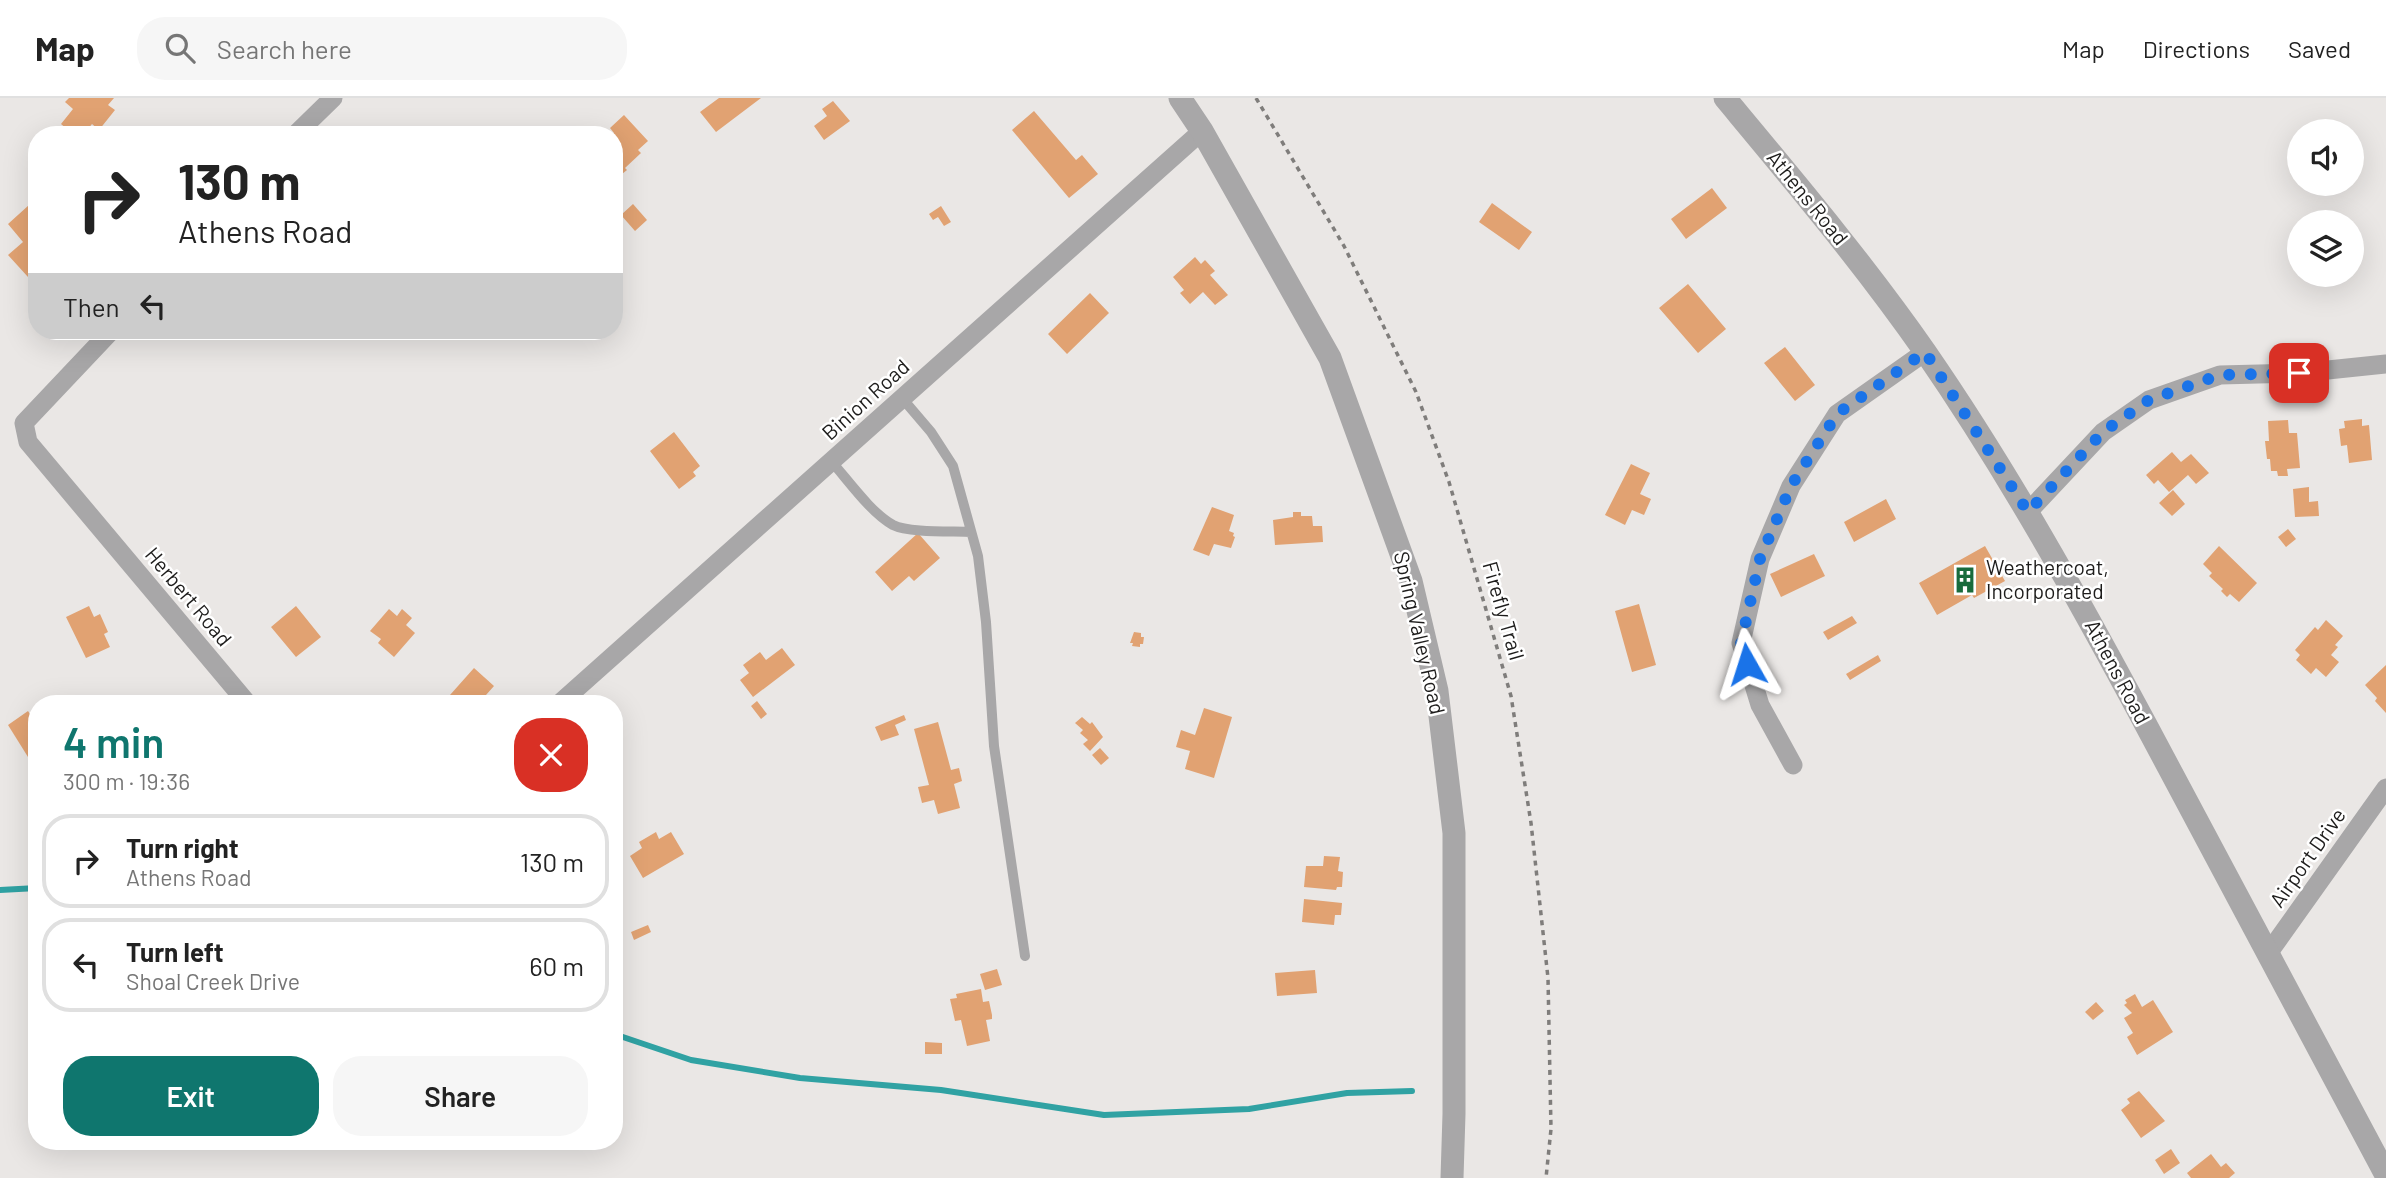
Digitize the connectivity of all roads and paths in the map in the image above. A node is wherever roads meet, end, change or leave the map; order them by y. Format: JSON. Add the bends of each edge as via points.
{"nodes":[{"id":1,"x":333,"y":98,"type":"edge"},
{"id":2,"x":1180,"y":98,"type":"edge"},
{"id":3,"x":1256,"y":98,"type":"edge"},
{"id":4,"x":1725,"y":98,"type":"edge"},
{"id":5,"x":304,"y":126,"type":"edge"},
{"id":6,"x":1202,"y":131,"type":"junction"},
{"id":7,"x":102,"y":340,"type":"edge"},
{"id":8,"x":1925,"y":352,"type":"junction"},
{"id":9,"x":2386,"y":364,"type":"edge"},
{"id":10,"x":902,"y":398,"type":"junction"},
{"id":11,"x":831,"y":461,"type":"junction"},
{"id":12,"x":2028,"y":512,"type":"junction"},
{"id":13,"x":971,"y":532,"type":"junction"},
{"id":14,"x":240,"y":695,"type":"edge"},
{"id":15,"x":569,"y":695,"type":"edge"},
{"id":16,"x":1793,"y":765,"type":"dead end"},
{"id":17,"x":2386,"y":788,"type":"edge"},
{"id":18,"x":2267,"y":955,"type":"junction"},
{"id":19,"x":1025,"y":956,"type":"dead end"},
{"id":20,"x":2386,"y":1175,"type":"edge"},
{"id":21,"x":1452,"y":1178,"type":"edge"},
{"id":22,"x":1546,"y":1178,"type":"edge"}],
"edges":[{"from":1,"to":5,"type":"street"},
{"from":2,"to":6,"type":"street","name":"Spring Valley Road"},
{"from":3,"to":22,"type":"path","name":"Firefly Trail","via":[[1344,246],[1416,392],[1449,482],[1511,696],[1548,978],[1551,1129]]},
{"from":4,"to":8,"type":"street","name":"Athens Road","via":[[1816,207]]},
{"from":6,"to":10,"type":"street","name":"Binion Road"},
{"from":6,"to":21,"type":"street","name":"Spring Valley Road","via":[[1330,358],[1414,593],[1437,691],[1454,834]]},
{"from":7,"to":14,"type":"street","name":"Herbert Road","via":[[24,423],[28,442]]},
{"from":8,"to":12,"type":"street","name":"Athens Road"},
{"from":8,"to":16,"type":"street","via":[[1837,414],[1791,486],[1760,559],[1741,643],[1760,705]]},
{"from":9,"to":12,"type":"street","via":[[2220,375],[2149,400],[2103,432]]},
{"from":10,"to":11,"type":"street","name":"Binion Road"},
{"from":10,"to":13,"type":"lane","via":[[953,466]]},
{"from":11,"to":13,"type":"lane","via":[[894,526]]},
{"from":11,"to":15,"type":"street","name":"Binion Road"},
{"from":12,"to":18,"type":"street","name":"Athens Road"},
{"from":13,"to":19,"type":"lane","via":[[986,622],[994,746]]},
{"from":17,"to":18,"type":"street","name":"Airport Drive"},
{"from":18,"to":20,"type":"street","name":"Athens Road"}]}
